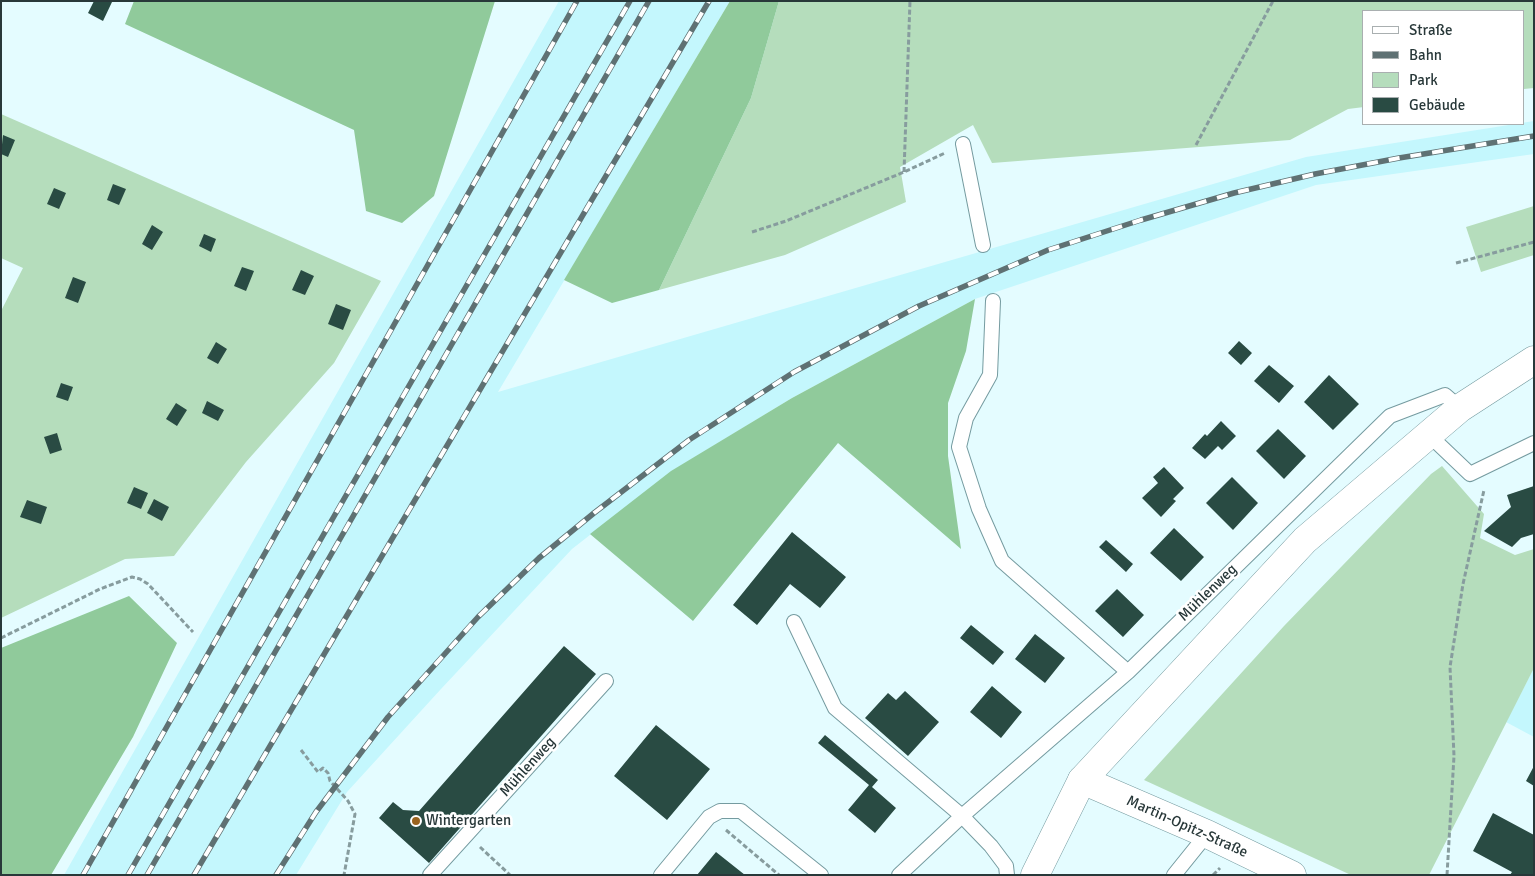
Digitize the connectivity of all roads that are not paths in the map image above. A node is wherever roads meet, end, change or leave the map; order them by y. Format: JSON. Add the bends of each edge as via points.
{"nodes":[{"id":1,"x":963,"y":144,"type":"road end"},
{"id":2,"x":983,"y":245,"type":"dead end"},
{"id":3,"x":993,"y":301,"type":"dead end"},
{"id":4,"x":1534,"y":360,"type":"edge"},
{"id":5,"x":1460,"y":408,"type":"junction"},
{"id":6,"x":1428,"y":434,"type":"junction"},
{"id":7,"x":1534,"y":443,"type":"edge"},
{"id":8,"x":794,"y":622,"type":"dead end"},
{"id":9,"x":1128,"y":672,"type":"junction"},
{"id":10,"x":606,"y":681,"type":"dead end"},
{"id":11,"x":1082,"y":780,"type":"junction"},
{"id":12,"x":962,"y":816,"type":"junction"},
{"id":13,"x":1207,"y":834,"type":"junction"},
{"id":14,"x":430,"y":875,"type":"edge"},
{"id":15,"x":662,"y":875,"type":"edge"},
{"id":16,"x":822,"y":875,"type":"edge"},
{"id":17,"x":899,"y":875,"type":"edge"},
{"id":18,"x":1007,"y":875,"type":"edge"},
{"id":19,"x":1034,"y":875,"type":"edge"},
{"id":20,"x":1174,"y":875,"type":"edge"},
{"id":21,"x":1292,"y":875,"type":"edge"}],
"edges":[{"from":1,"to":2,"type":"lane"},
{"from":3,"to":9,"type":"lane","via":[[990,374],[966,418],[959,447],[979,509],[1002,561]]},
{"from":4,"to":5,"type":"street"},
{"from":5,"to":6,"type":"street"},
{"from":5,"to":9,"type":"lane","name":"Mühlenweg","via":[[1445,395],[1390,416]]},
{"from":6,"to":7,"type":"lane","via":[[1470,474]]},
{"from":6,"to":11,"type":"street","via":[[1304,540]]},
{"from":8,"to":12,"type":"lane","via":[[835,708]]},
{"from":9,"to":12,"type":"lane","name":"Mühlenweg"},
{"from":10,"to":14,"type":"lane","name":"Mühlenweg"},
{"from":11,"to":13,"type":"street","name":"Martin-Opitz-Straße"},
{"from":11,"to":19,"type":"street"},
{"from":12,"to":17,"type":"lane","name":"Mühlenweg"},
{"from":12,"to":18,"type":"lane","via":[[991,846],[1006,866]]},
{"from":13,"to":20,"type":"lane"},
{"from":13,"to":21,"type":"street","name":"Martin-Opitz-Straße"},
{"from":15,"to":16,"type":"lane","via":[[709,817],[720,811],[741,811]]}]}
